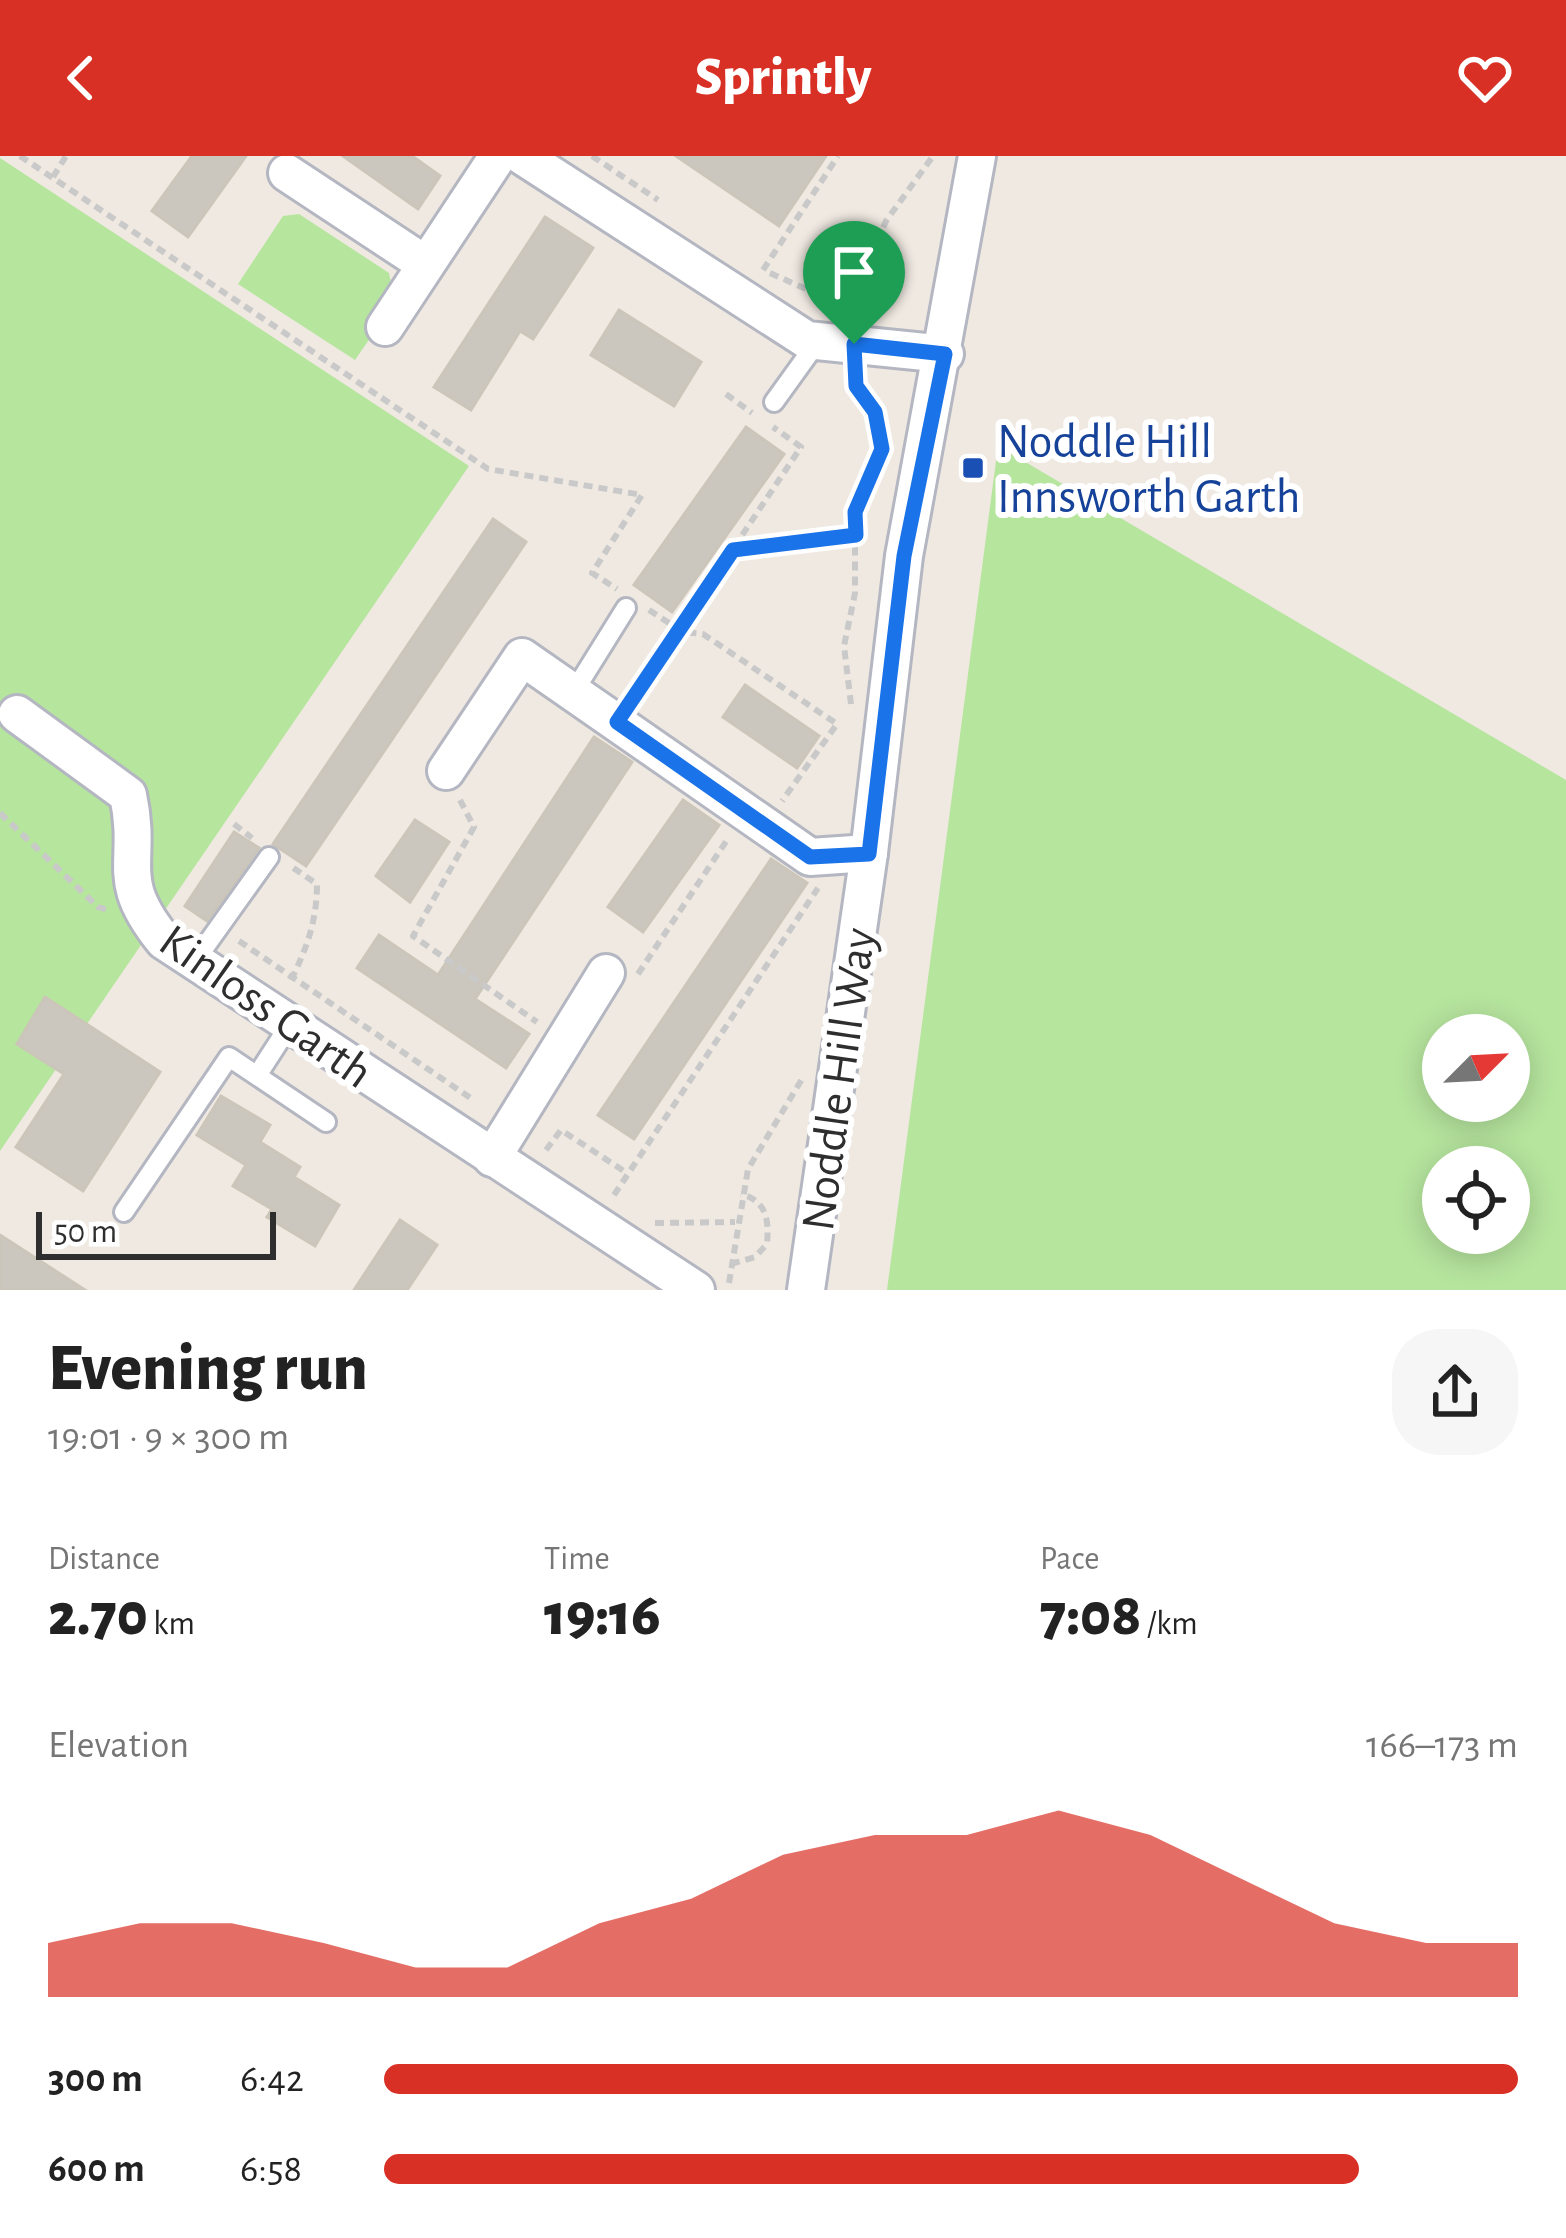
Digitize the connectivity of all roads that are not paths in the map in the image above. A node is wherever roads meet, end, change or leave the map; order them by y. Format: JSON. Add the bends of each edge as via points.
{"nodes":[{"id":1,"x":498,"y":156,"type":"edge"},
{"id":2,"x":522,"y":156,"type":"edge"},
{"id":3,"x":977,"y":156,"type":"edge"},
{"id":4,"x":287,"y":172,"type":"dead end"},
{"id":5,"x":424,"y":264,"type":"junction"},
{"id":6,"x":385,"y":327,"type":"dead end"},
{"id":7,"x":840,"y":334,"type":"junction"},
{"id":8,"x":945,"y":354,"type":"junction"},
{"id":9,"x":774,"y":402,"type":"dead end"},
{"id":10,"x":632,"y":603,"type":"road end"},
{"id":11,"x":573,"y":693,"type":"junction"},
{"id":12,"x":17,"y":714,"type":"dead end"},
{"id":13,"x":446,"y":771,"type":"road end"},
{"id":14,"x":869,"y":854,"type":"junction"},
{"id":15,"x":273,"y":855,"type":"road end"},
{"id":16,"x":194,"y":962,"type":"junction"},
{"id":17,"x":606,"y":973,"type":"dead end"},
{"id":18,"x":278,"y":1019,"type":"junction"},
{"id":19,"x":258,"y":1074,"type":"junction"},
{"id":20,"x":326,"y":1122,"type":"dead end"},
{"id":21,"x":492,"y":1158,"type":"junction"},
{"id":22,"x":124,"y":1212,"type":"dead end"},
{"id":23,"x":696,"y":1290,"type":"edge"},
{"id":24,"x":806,"y":1290,"type":"edge"}],
"edges":[{"from":1,"to":5,"type":"street"},
{"from":2,"to":7,"type":"street","via":[[807,340]]},
{"from":3,"to":8,"type":"street","name":"Noddle Hill Way"},
{"from":4,"to":5,"type":"street"},
{"from":5,"to":6,"type":"street"},
{"from":7,"to":8,"type":"street"},
{"from":7,"to":9,"type":"lane"},
{"from":8,"to":14,"type":"street","name":"Noddle Hill Way","via":[[904,556]]},
{"from":10,"to":11,"type":"lane"},
{"from":11,"to":13,"type":"street","via":[[523,657]]},
{"from":11,"to":14,"type":"street","via":[[810,857]]},
{"from":12,"to":16,"type":"street","name":"Kinloss Garth","via":[[128,795],[136,907]]},
{"from":14,"to":24,"type":"street","name":"Noddle Hill Way"},
{"from":15,"to":16,"type":"lane"},
{"from":16,"to":18,"type":"street","name":"Kinloss Garth"},
{"from":17,"to":21,"type":"street"},
{"from":18,"to":19,"type":"lane"},
{"from":18,"to":21,"type":"street","name":"Kinloss Garth"},
{"from":19,"to":20,"type":"lane"},
{"from":19,"to":22,"type":"lane","via":[[229,1057]]},
{"from":21,"to":23,"type":"street","name":"Kinloss Garth"}]}
